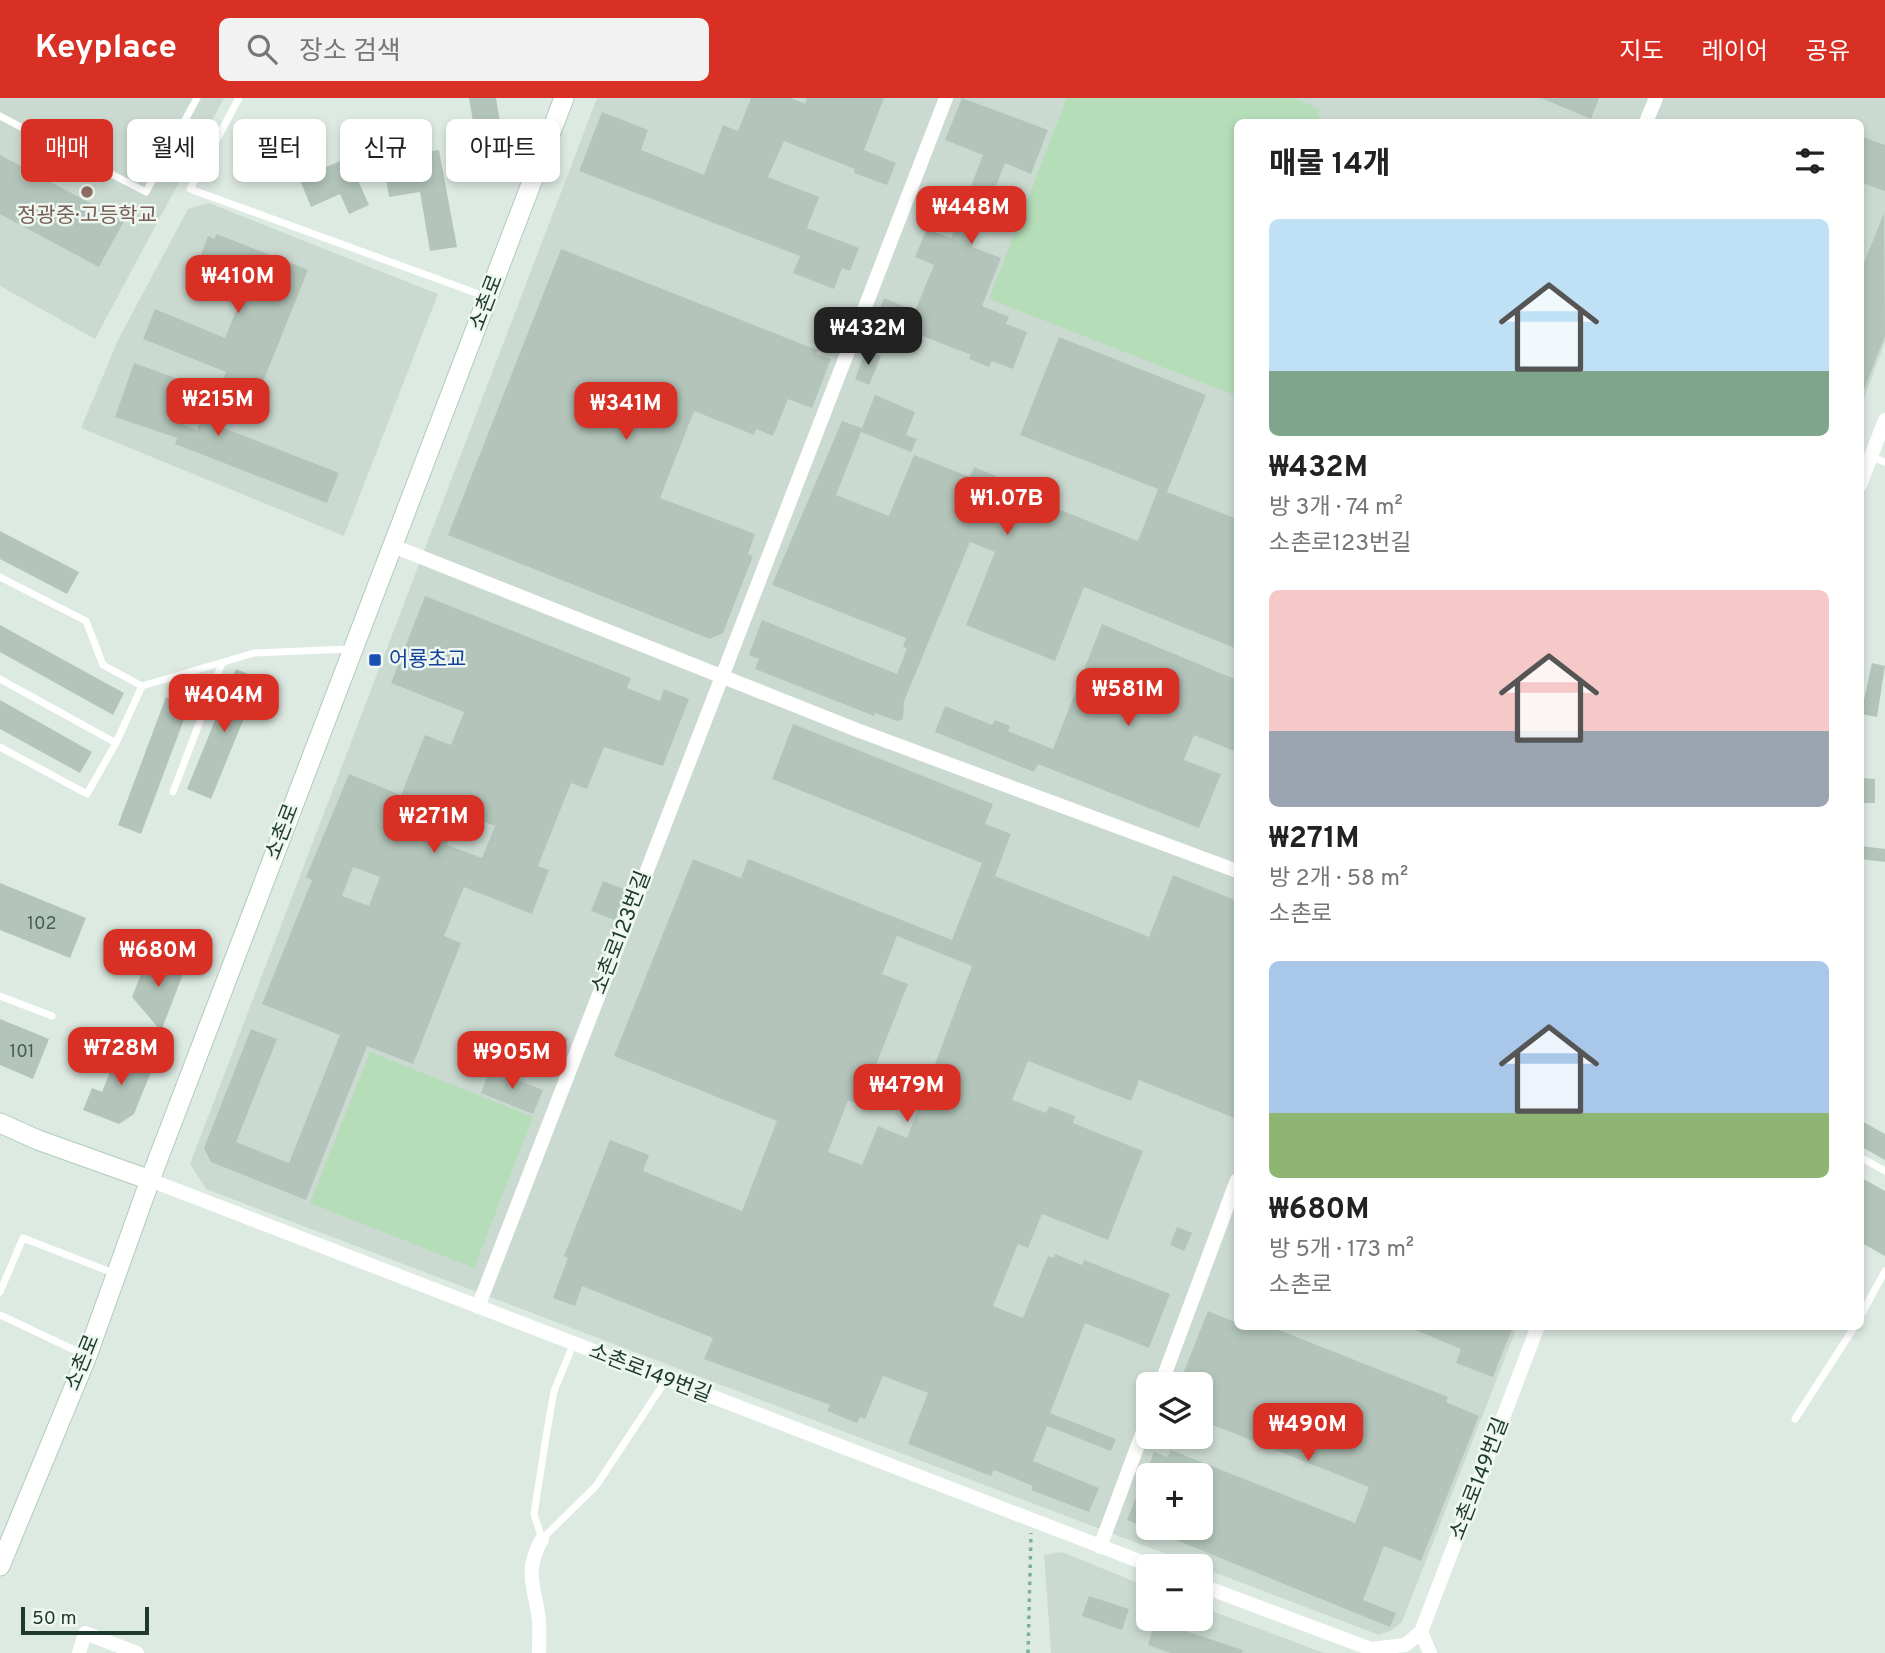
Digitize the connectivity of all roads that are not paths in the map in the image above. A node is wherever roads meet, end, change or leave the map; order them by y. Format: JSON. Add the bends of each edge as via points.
{"nodes":[{"id":1,"x":197,"y":98,"type":"edge"},
{"id":2,"x":239,"y":98,"type":"edge"},
{"id":3,"x":565,"y":98,"type":"edge"},
{"id":4,"x":946,"y":98,"type":"edge"},
{"id":5,"x":1656,"y":98,"type":"edge"},
{"id":6,"x":0,"y":116,"type":"edge"},
{"id":7,"x":1647,"y":119,"type":"edge"},
{"id":8,"x":490,"y":299,"type":"junction"},
{"id":9,"x":1885,"y":420,"type":"edge"},
{"id":10,"x":1878,"y":460,"type":"edge"},
{"id":11,"x":1864,"y":479,"type":"edge"},
{"id":12,"x":393,"y":546,"type":"junction"},
{"id":13,"x":0,"y":577,"type":"edge"},
{"id":14,"x":353,"y":649,"type":"junction"},
{"id":15,"x":222,"y":663,"type":"junction"},
{"id":16,"x":721,"y":677,"type":"junction"},
{"id":17,"x":0,"y":679,"type":"edge"},
{"id":18,"x":142,"y":686,"type":"junction"},
{"id":19,"x":116,"y":743,"type":"junction"},
{"id":20,"x":0,"y":747,"type":"edge"},
{"id":21,"x":173,"y":792,"type":"dead end"},
{"id":22,"x":1234,"y":870,"type":"edge"},
{"id":23,"x":0,"y":996,"type":"edge"},
{"id":24,"x":52,"y":1016,"type":"dead end"},
{"id":25,"x":0,"y":1123,"type":"edge"},
{"id":26,"x":1864,"y":1159,"type":"edge"},
{"id":27,"x":1885,"y":1171,"type":"edge"},
{"id":28,"x":150,"y":1180,"type":"junction"},
{"id":29,"x":1234,"y":1188,"type":"edge"},
{"id":30,"x":1885,"y":1271,"type":"edge"},
{"id":31,"x":117,"y":1274,"type":"junction"},
{"id":32,"x":0,"y":1292,"type":"edge"},
{"id":33,"x":478,"y":1307,"type":"junction"},
{"id":34,"x":1864,"y":1310,"type":"edge"},
{"id":35,"x":0,"y":1315,"type":"edge"},
{"id":36,"x":1536,"y":1330,"type":"edge"},
{"id":37,"x":1852,"y":1330,"type":"edge"},
{"id":38,"x":573,"y":1345,"type":"junction"},
{"id":39,"x":87,"y":1356,"type":"junction"},
{"id":40,"x":1165,"y":1372,"type":"edge"},
{"id":41,"x":666,"y":1380,"type":"junction"},
{"id":42,"x":1795,"y":1419,"type":"dead end"},
{"id":43,"x":1136,"y":1449,"type":"edge"},
{"id":44,"x":542,"y":1539,"type":"junction"},
{"id":45,"x":1100,"y":1547,"type":"junction"},
{"id":46,"x":1136,"y":1560,"type":"edge"},
{"id":47,"x":0,"y":1566,"type":"edge"},
{"id":48,"x":1213,"y":1590,"type":"edge"},
{"id":49,"x":1422,"y":1632,"type":"junction"},
{"id":50,"x":1375,"y":1651,"type":"edge"},
{"id":51,"x":79,"y":1653,"type":"edge"},
{"id":52,"x":137,"y":1653,"type":"edge"},
{"id":53,"x":538,"y":1653,"type":"edge"},
{"id":54,"x":1430,"y":1653,"type":"edge"}],
"edges":[{"from":1,"to":6,"type":"lane","via":[[145,192]]},
{"from":2,"to":8,"type":"lane","via":[[190,189]]},
{"from":3,"to":8,"type":"street","name":"소촌로"},
{"from":4,"to":16,"type":"street","name":"소촌로123번길"},
{"from":5,"to":7,"type":"street"},
{"from":8,"to":12,"type":"street","name":"소촌로"},
{"from":9,"to":10,"type":"street"},
{"from":10,"to":11,"type":"street"},
{"from":12,"to":14,"type":"street","name":"소촌로"},
{"from":12,"to":16,"type":"street"},
{"from":13,"to":18,"type":"lane","via":[[86,621],[103,665]]},
{"from":14,"to":15,"type":"lane","via":[[254,653]]},
{"from":14,"to":28,"type":"street","name":"소촌로"},
{"from":15,"to":18,"type":"lane"},
{"from":15,"to":21,"type":"lane"},
{"from":16,"to":22,"type":"street"},
{"from":16,"to":33,"type":"street","name":"소촌로123번길"},
{"from":17,"to":19,"type":"lane"},
{"from":18,"to":19,"type":"lane"},
{"from":19,"to":20,"type":"lane","via":[[87,794]]},
{"from":23,"to":24,"type":"lane"},
{"from":25,"to":28,"type":"street"},
{"from":26,"to":27,"type":"lane"},
{"from":28,"to":31,"type":"street","name":"소촌로"},
{"from":28,"to":33,"type":"street","name":"소촌로149번길"},
{"from":29,"to":40,"type":"street"},
{"from":30,"to":34,"type":"lane"},
{"from":31,"to":32,"type":"lane","via":[[23,1238]]},
{"from":31,"to":39,"type":"street","name":"소촌로"},
{"from":33,"to":38,"type":"street","name":"소촌로149번길"},
{"from":35,"to":39,"type":"lane"},
{"from":36,"to":49,"type":"street","name":"소촌로149번길"},
{"from":37,"to":42,"type":"lane"},
{"from":38,"to":41,"type":"street","name":"소촌로149번길"},
{"from":38,"to":44,"type":"lane","via":[[554,1391],[547,1431],[534,1514]]},
{"from":39,"to":47,"type":"street","name":"소촌로"},
{"from":41,"to":44,"type":"lane","via":[[596,1486]]},
{"from":41,"to":45,"type":"street","name":"소촌로149번길"},
{"from":43,"to":45,"type":"street"},
{"from":44,"to":53,"type":"street","via":[[534,1554],[530,1583],[539,1620]]},
{"from":45,"to":46,"type":"street","name":"소촌로149번길"},
{"from":48,"to":50,"type":"street"},
{"from":49,"to":50,"type":"street","via":[[1405,1645]]},
{"from":49,"to":54,"type":"street"},
{"from":51,"to":52,"type":"street","via":[[85,1633]]}]}
